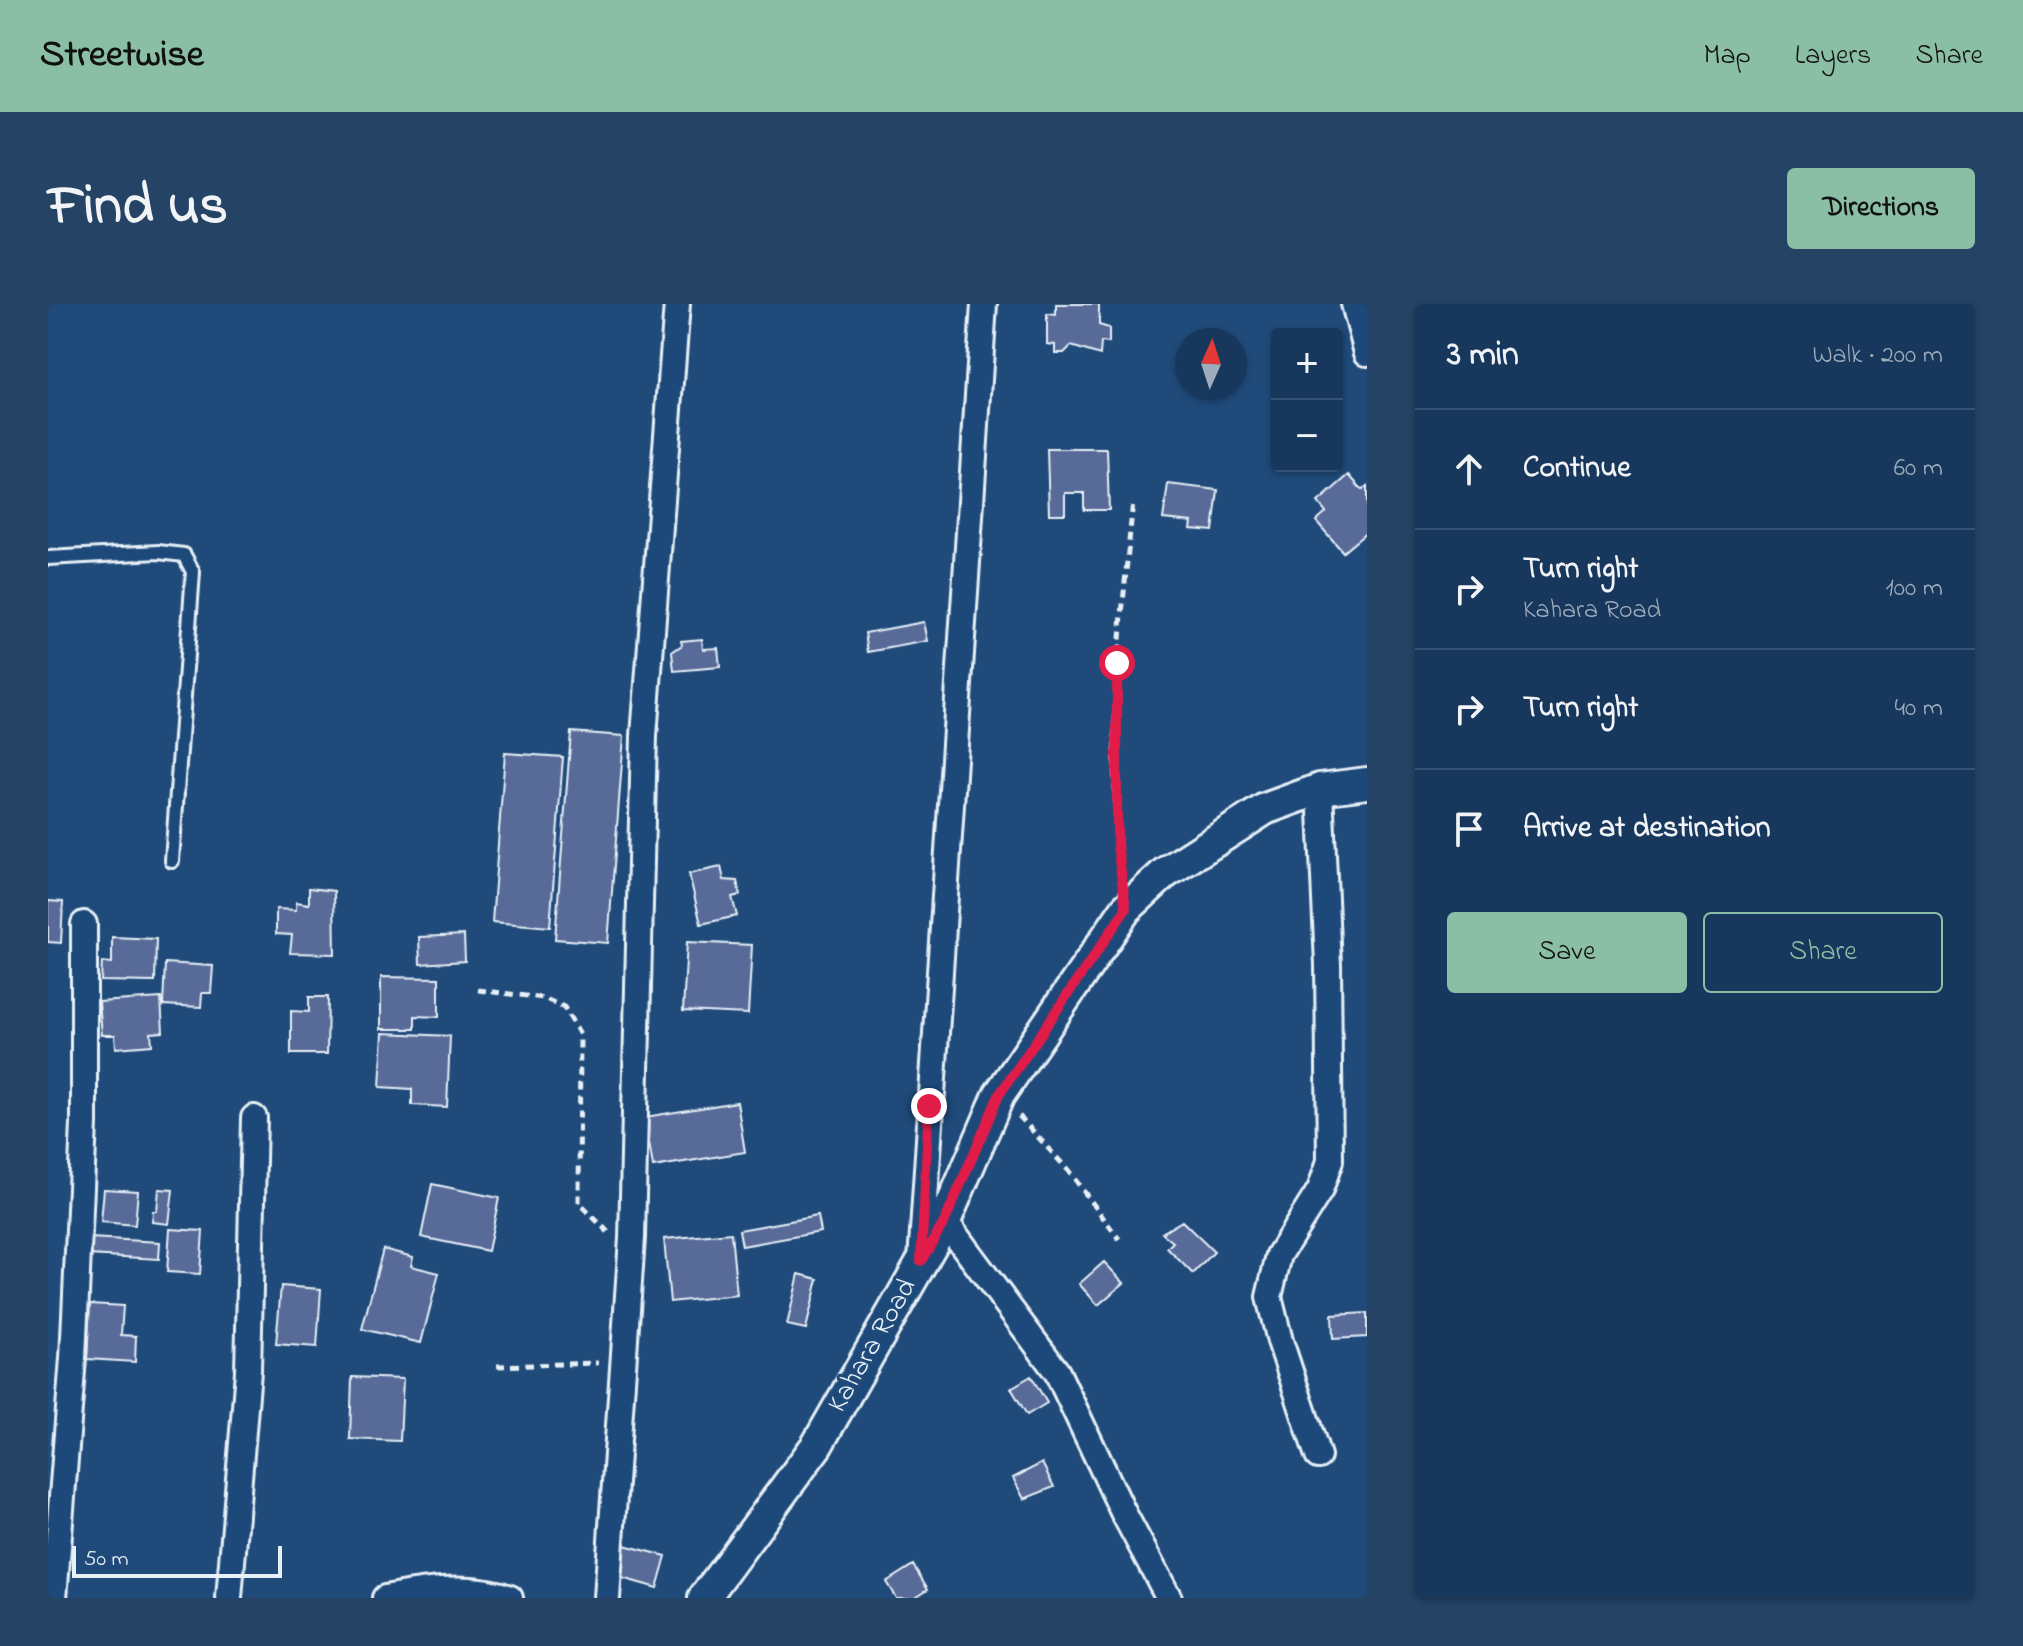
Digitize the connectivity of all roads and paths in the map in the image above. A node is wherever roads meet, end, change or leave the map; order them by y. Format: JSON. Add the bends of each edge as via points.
{"nodes":[{"id":1,"x":677,"y":304,"type":"edge"},
{"id":2,"x":984,"y":304,"type":"edge"},
{"id":3,"x":1354,"y":304,"type":"edge"},
{"id":4,"x":1367,"y":353,"type":"edge"},
{"id":5,"x":1133,"y":501,"type":"dead end"},
{"id":6,"x":48,"y":558,"type":"edge"},
{"id":7,"x":1367,"y":783,"type":"edge"},
{"id":8,"x":1320,"y":789,"type":"junction"},
{"id":9,"x":172,"y":861,"type":"dead end"},
{"id":10,"x":1126,"y":909,"type":"junction"},
{"id":11,"x":84,"y":924,"type":"dead end"},
{"id":12,"x":478,"y":990,"type":"dead end"},
{"id":13,"x":999,"y":1095,"type":"junction"},
{"id":14,"x":254,"y":1118,"type":"dead end"},
{"id":15,"x":945,"y":1221,"type":"junction"},
{"id":16,"x":632,"y":1238,"type":"junction"},
{"id":17,"x":1119,"y":1239,"type":"dead end"},
{"id":18,"x":921,"y":1261,"type":"junction"},
{"id":19,"x":623,"y":1362,"type":"junction"},
{"id":20,"x":497,"y":1366,"type":"dead end"},
{"id":21,"x":1318,"y":1456,"type":"dead end"},
{"id":22,"x":54,"y":1598,"type":"edge"},
{"id":23,"x":229,"y":1598,"type":"edge"},
{"id":24,"x":385,"y":1598,"type":"edge"},
{"id":25,"x":510,"y":1598,"type":"edge"},
{"id":26,"x":607,"y":1598,"type":"edge"},
{"id":27,"x":704,"y":1598,"type":"edge"},
{"id":28,"x":1169,"y":1598,"type":"edge"}],
"edges":[{"from":1,"to":16,"type":"street","via":[[644,736]]},
{"from":2,"to":18,"type":"street"},
{"from":3,"to":4,"type":"street"},
{"from":5,"to":10,"type":"path","via":[[1117,663],[1117,844]]},
{"from":6,"to":9,"type":"lane","via":[[158,552],[184,555],[191,562]]},
{"from":7,"to":8,"type":"street","name":"Kahara Road"},
{"from":8,"to":10,"type":"street","name":"Kahara Road","via":[[1265,809],[1220,836],[1165,873]]},
{"from":8,"to":21,"type":"street","via":[[1330,1161],[1320,1190],[1279,1255],[1269,1297]]},
{"from":10,"to":13,"type":"street","name":"Kahara Road"},
{"from":11,"to":22,"type":"street","via":[[84,1124]]},
{"from":12,"to":16,"type":"path","via":[[543,998],[564,1007],[580,1035],[579,1203],[610,1233]]},
{"from":13,"to":15,"type":"street","name":"Kahara Road"},
{"from":13,"to":17,"type":"path","via":[[1068,1170]]},
{"from":14,"to":23,"type":"street","via":[[248,1371]]},
{"from":15,"to":18,"type":"street","name":"Kahara Road"},
{"from":15,"to":28,"type":"street","via":[[1057,1372]]},
{"from":16,"to":19,"type":"street"},
{"from":18,"to":27,"type":"street","name":"Kahara Road","via":[[817,1445]]},
{"from":19,"to":20,"type":"path"},
{"from":19,"to":26,"type":"street"},
{"from":24,"to":25,"type":"street","via":[[418,1591]]}]}
